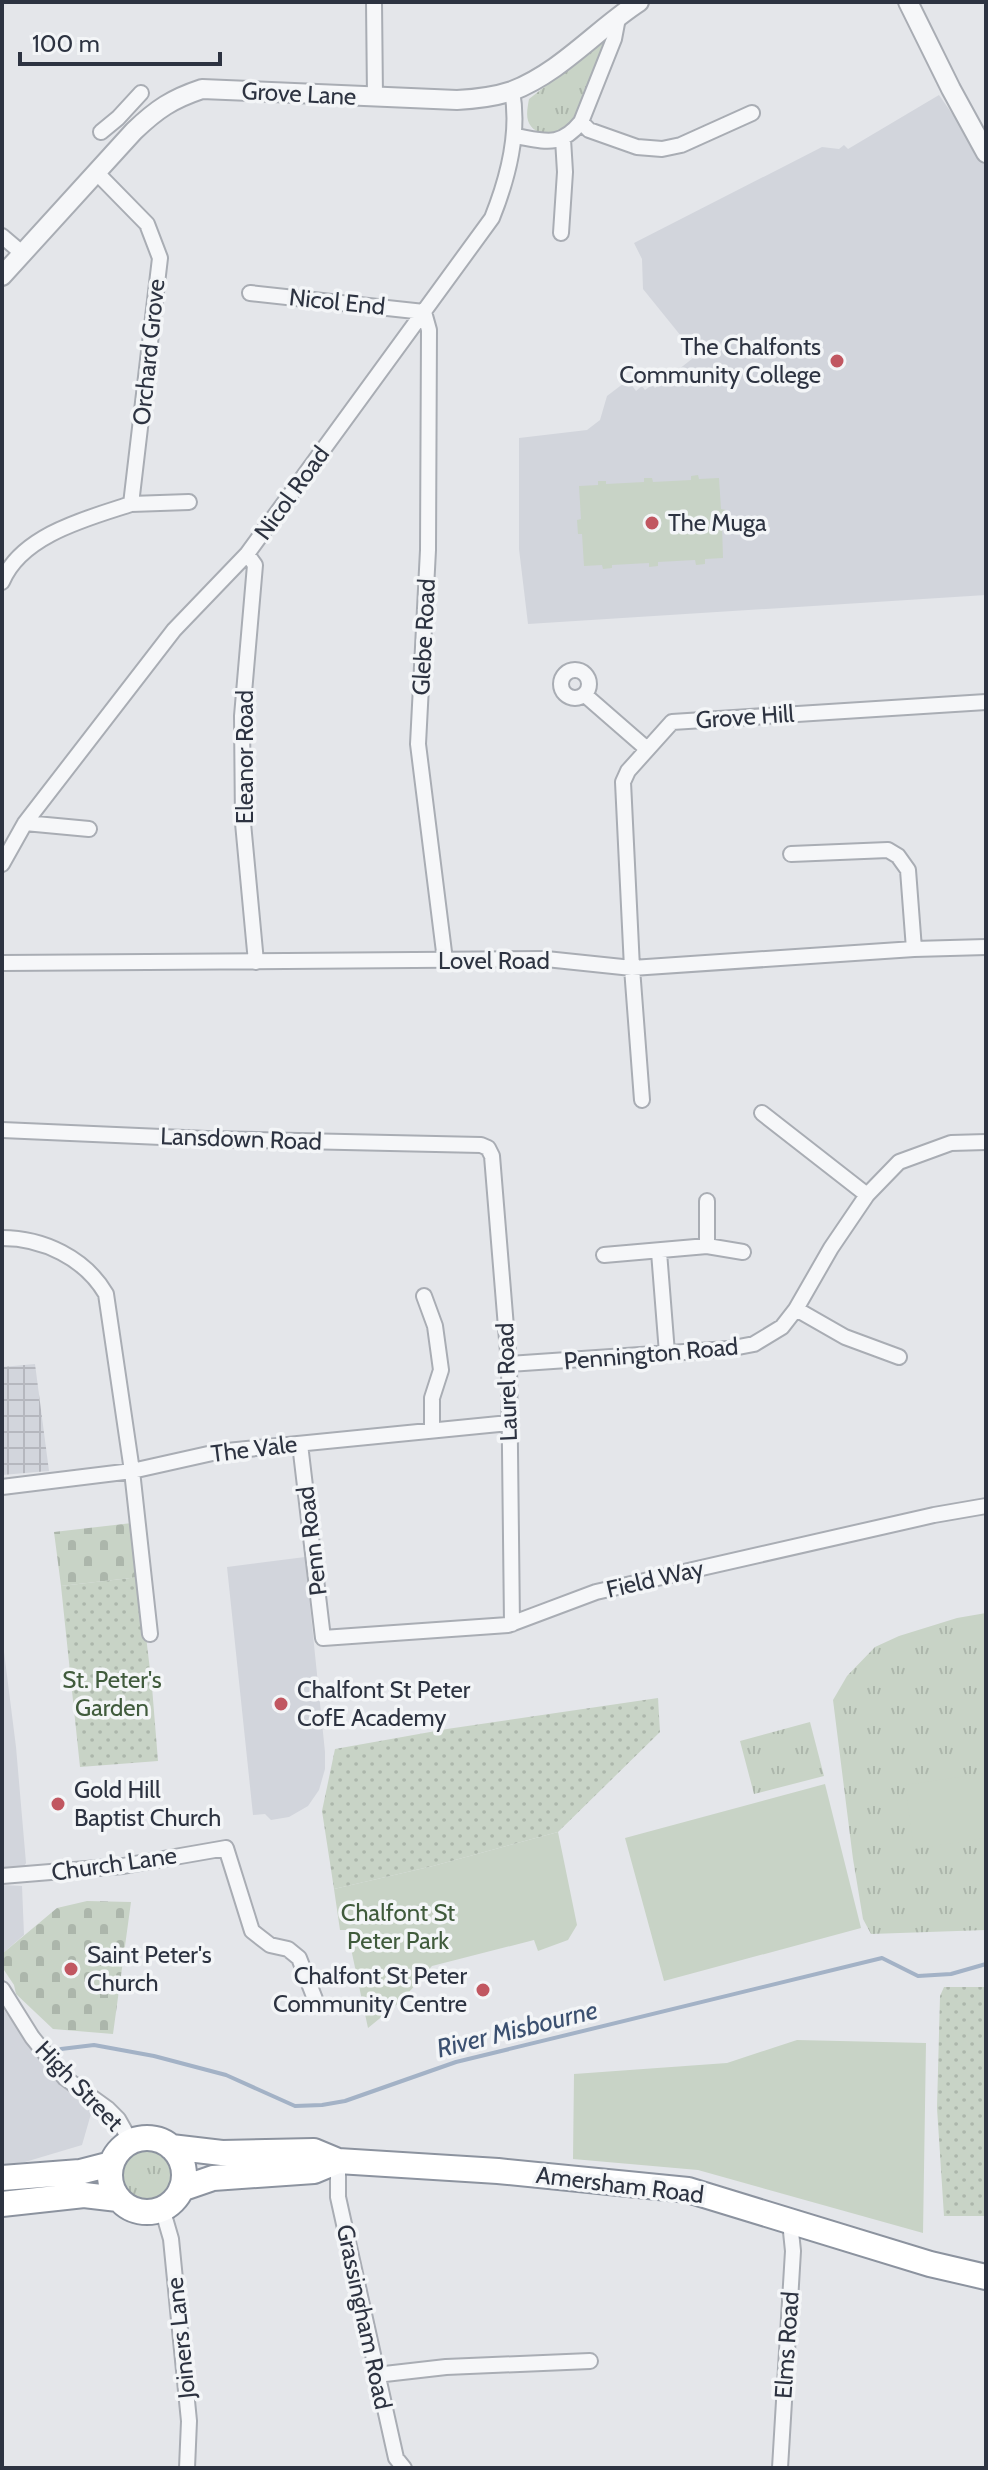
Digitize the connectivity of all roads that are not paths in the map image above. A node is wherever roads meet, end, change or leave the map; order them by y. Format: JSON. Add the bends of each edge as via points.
{"nodes":[{"id":1,"x":374,"y":2,"type":"edge"},
{"id":2,"x":639,"y":2,"type":"edge"},
{"id":3,"x":908,"y":2,"type":"edge"},
{"id":4,"x":618,"y":18,"type":"junction"},
{"id":5,"x":512,"y":91,"type":"junction"},
{"id":6,"x":141,"y":93,"type":"dead end"},
{"id":7,"x":375,"y":97,"type":"junction"},
{"id":8,"x":752,"y":113,"type":"dead end"},
{"id":9,"x":118,"y":118,"type":"junction"},
{"id":10,"x":581,"y":122,"type":"junction"},
{"id":11,"x":134,"y":131,"type":"junction"},
{"id":12,"x":101,"y":132,"type":"dead end"},
{"id":13,"x":515,"y":136,"type":"junction"},
{"id":14,"x":563,"y":139,"type":"junction"},
{"id":15,"x":986,"y":153,"type":"edge"},
{"id":16,"x":97,"y":173,"type":"junction"},
{"id":17,"x":561,"y":233,"type":"dead end"},
{"id":18,"x":2,"y":236,"type":"edge"},
{"id":19,"x":22,"y":253,"type":"junction"},
{"id":20,"x":2,"y":276,"type":"edge"},
{"id":21,"x":250,"y":293,"type":"dead end"},
{"id":22,"x":424,"y":312,"type":"junction"},
{"id":23,"x":189,"y":502,"type":"dead end"},
{"id":24,"x":131,"y":504,"type":"junction"},
{"id":25,"x":247,"y":554,"type":"junction"},
{"id":26,"x":2,"y":582,"type":"edge"},
{"id":27,"x":585,"y":695,"type":"dead end"},
{"id":28,"x":986,"y":702,"type":"edge"},
{"id":29,"x":647,"y":749,"type":"junction"},
{"id":30,"x":25,"y":823,"type":"junction"},
{"id":31,"x":89,"y":829,"type":"dead end"},
{"id":32,"x":791,"y":854,"type":"dead end"},
{"id":33,"x":2,"y":864,"type":"edge"},
{"id":34,"x":986,"y":947,"type":"edge"},
{"id":35,"x":914,"y":949,"type":"junction"},
{"id":36,"x":445,"y":960,"type":"junction"},
{"id":37,"x":256,"y":962,"type":"junction"},
{"id":38,"x":2,"y":963,"type":"edge"},
{"id":39,"x":632,"y":968,"type":"junction"},
{"id":40,"x":642,"y":1100,"type":"dead end"},
{"id":41,"x":762,"y":1113,"type":"dead end"},
{"id":42,"x":2,"y":1130,"type":"edge"},
{"id":43,"x":986,"y":1142,"type":"edge"},
{"id":44,"x":481,"y":1145,"type":"joint"},
{"id":45,"x":867,"y":1195,"type":"junction"},
{"id":46,"x":707,"y":1201,"type":"dead end"},
{"id":47,"x":2,"y":1238,"type":"edge"},
{"id":48,"x":707,"y":1246,"type":"junction"},
{"id":49,"x":659,"y":1252,"type":"junction"},
{"id":50,"x":743,"y":1252,"type":"dead end"},
{"id":51,"x":604,"y":1255,"type":"dead end"},
{"id":52,"x":424,"y":1296,"type":"dead end"},
{"id":53,"x":796,"y":1309,"type":"junction"},
{"id":54,"x":667,"y":1353,"type":"junction"},
{"id":55,"x":899,"y":1357,"type":"dead end"},
{"id":56,"x":509,"y":1364,"type":"junction"},
{"id":57,"x":509,"y":1423,"type":"junction"},
{"id":58,"x":432,"y":1429,"type":"junction"},
{"id":59,"x":300,"y":1444,"type":"junction"},
{"id":60,"x":132,"y":1471,"type":"junction"},
{"id":61,"x":2,"y":1487,"type":"edge"},
{"id":62,"x":986,"y":1506,"type":"edge"},
{"id":63,"x":512,"y":1624,"type":"junction"},
{"id":64,"x":150,"y":1634,"type":"dead end"},
{"id":65,"x":323,"y":1638,"type":"joint"},
{"id":66,"x":2,"y":1876,"type":"edge"},
{"id":67,"x":2,"y":1989,"type":"edge"},
{"id":68,"x":315,"y":1999,"type":"dead end"},
{"id":69,"x":131,"y":2142,"type":"junction"},
{"id":70,"x":171,"y":2147,"type":"junction"},
{"id":71,"x":338,"y":2161,"type":"junction"},
{"id":72,"x":111,"y":2164,"type":"junction"},
{"id":73,"x":2,"y":2178,"type":"edge"},
{"id":74,"x":181,"y":2189,"type":"junction"},
{"id":75,"x":118,"y":2199,"type":"junction"},
{"id":76,"x":2,"y":2204,"type":"edge"},
{"id":77,"x":162,"y":2208,"type":"junction"},
{"id":78,"x":790,"y":2222,"type":"junction"},
{"id":79,"x":986,"y":2277,"type":"edge"},
{"id":80,"x":590,"y":2361,"type":"dead end"},
{"id":81,"x":376,"y":2375,"type":"junction"},
{"id":82,"x":187,"y":2468,"type":"edge"},
{"id":83,"x":404,"y":2468,"type":"edge"},
{"id":84,"x":780,"y":2468,"type":"edge"}],
"edges":[{"from":1,"to":7,"type":"street"},
{"from":2,"to":4,"type":"street","name":"Grove Lane"},
{"from":3,"to":15,"type":"street"},
{"from":4,"to":5,"type":"street","name":"Grove Lane","via":[[550,70]]},
{"from":4,"to":10,"type":"street"},
{"from":5,"to":7,"type":"street","name":"Grove Lane","via":[[457,100]]},
{"from":5,"to":13,"type":"street","name":"Nicol Road"},
{"from":6,"to":9,"type":"street"},
{"from":7,"to":11,"type":"street","name":"Grove Lane","via":[[202,89],[174,99]]},
{"from":8,"to":10,"type":"street","via":[[662,149],[637,147],[589,130]]},
{"from":9,"to":11,"type":"street"},
{"from":9,"to":12,"type":"street"},
{"from":10,"to":14,"type":"street"},
{"from":11,"to":16,"type":"street","name":"Grove Lane"},
{"from":13,"to":14,"type":"street"},
{"from":13,"to":22,"type":"street","name":"Nicol Road","via":[[492,218]]},
{"from":14,"to":17,"type":"street"},
{"from":16,"to":19,"type":"street","name":"Grove Lane"},
{"from":16,"to":24,"type":"street","name":"Orchard Grove","via":[[147,224],[160,258]]},
{"from":18,"to":19,"type":"street"},
{"from":19,"to":20,"type":"street","name":"Grove Lane"},
{"from":21,"to":22,"type":"street","name":"Nicol End"},
{"from":22,"to":25,"type":"street","name":"Nicol Road"},
{"from":22,"to":36,"type":"street","name":"Glebe Road","via":[[429,330],[428,550],[418,744]]},
{"from":23,"to":24,"type":"street"},
{"from":24,"to":26,"type":"street","via":[[70,524],[22,553]]},
{"from":25,"to":30,"type":"street","name":"Nicol Road","via":[[174,630]]},
{"from":25,"to":37,"type":"street","name":"Eleanor Road","via":[[255,565],[242,716],[243,823]]},
{"from":27,"to":29,"type":"street"},
{"from":28,"to":29,"type":"street","name":"Grove Hill","via":[[672,722]]},
{"from":29,"to":39,"type":"street","name":"Grove Hill","via":[[623,782]]},
{"from":30,"to":31,"type":"street"},
{"from":30,"to":33,"type":"street","name":"Nicol Road"},
{"from":32,"to":35,"type":"street","via":[[888,850],[898,856],[908,870]]},
{"from":34,"to":35,"type":"street","name":"Lovel Road"},
{"from":35,"to":39,"type":"street","name":"Lovel Road"},
{"from":36,"to":37,"type":"street","name":"Lovel Road"},
{"from":36,"to":39,"type":"street","name":"Lovel Road","via":[[546,959]]},
{"from":37,"to":38,"type":"street","name":"Lovel Road"},
{"from":39,"to":40,"type":"street","name":"Grove Hill"},
{"from":41,"to":45,"type":"street"},
{"from":42,"to":44,"type":"street","name":"Lansdown Road"},
{"from":43,"to":45,"type":"street","name":"Pennington Road","via":[[951,1143],[899,1162]]},
{"from":44,"to":56,"type":"street","name":"Laurel Road","via":[[492,1156]]},
{"from":45,"to":53,"type":"street","name":"Pennington Road"},
{"from":46,"to":48,"type":"street"},
{"from":47,"to":60,"type":"street","via":[[46,1245],[77,1262],[104,1292]]},
{"from":48,"to":49,"type":"street"},
{"from":48,"to":50,"type":"street"},
{"from":49,"to":51,"type":"street"},
{"from":49,"to":54,"type":"street"},
{"from":52,"to":58,"type":"street","via":[[435,1326],[441,1370],[432,1398]]},
{"from":53,"to":54,"type":"street","name":"Pennington Road","via":[[782,1327],[754,1344]]},
{"from":53,"to":55,"type":"street","via":[[845,1337]]},
{"from":54,"to":56,"type":"street","name":"Pennington Road"},
{"from":56,"to":57,"type":"street","name":"Laurel Road"},
{"from":57,"to":58,"type":"street","name":"The Vale"},
{"from":57,"to":63,"type":"street","name":"Laurel Road"},
{"from":58,"to":59,"type":"street","name":"The Vale"},
{"from":59,"to":60,"type":"street","name":"The Vale","via":[[217,1452]]},
{"from":59,"to":65,"type":"street","name":"Penn Road"},
{"from":60,"to":61,"type":"street","name":"The Vale"},
{"from":60,"to":64,"type":"street"},
{"from":62,"to":63,"type":"street","name":"Field Way","via":[[596,1592]]},
{"from":63,"to":65,"type":"street","name":"Field Way"},
{"from":66,"to":68,"type":"street","name":"Church Lane","via":[[123,1866],[226,1848],[252,1931],[299,1958]]},
{"from":67,"to":69,"type":"street","name":"High Street","via":[[65,2078],[108,2109]]},
{"from":69,"to":70,"type":"highway","via":[[151,2138]]},
{"from":69,"to":72,"type":"highway"},
{"from":70,"to":71,"type":"highway","name":"Amersham Road","via":[[222,2153],[314,2151]]},
{"from":70,"to":74,"type":"highway","via":[[183,2166]]},
{"from":71,"to":74,"type":"highway","name":"Amersham Road","via":[[314,2171],[213,2178]]},
{"from":71,"to":78,"type":"highway","name":"Amersham Road","via":[[688,2190]]},
{"from":71,"to":81,"type":"street","name":"Grassingham Road","via":[[338,2197]]},
{"from":72,"to":73,"type":"highway"},
{"from":72,"to":75,"type":"highway"},
{"from":74,"to":77,"type":"highway"},
{"from":75,"to":76,"type":"highway","via":[[84,2195]]},
{"from":75,"to":77,"type":"highway","via":[[138,2211]]},
{"from":77,"to":82,"type":"street","name":"Joiners Lane","via":[[171,2239],[187,2406]]},
{"from":78,"to":79,"type":"highway","name":"Amersham Road"},
{"from":78,"to":84,"type":"street","name":"Elms Road","via":[[793,2251]]},
{"from":80,"to":81,"type":"street"},
{"from":81,"to":83,"type":"street","name":"Grassingham Road","via":[[396,2458]]}]}
